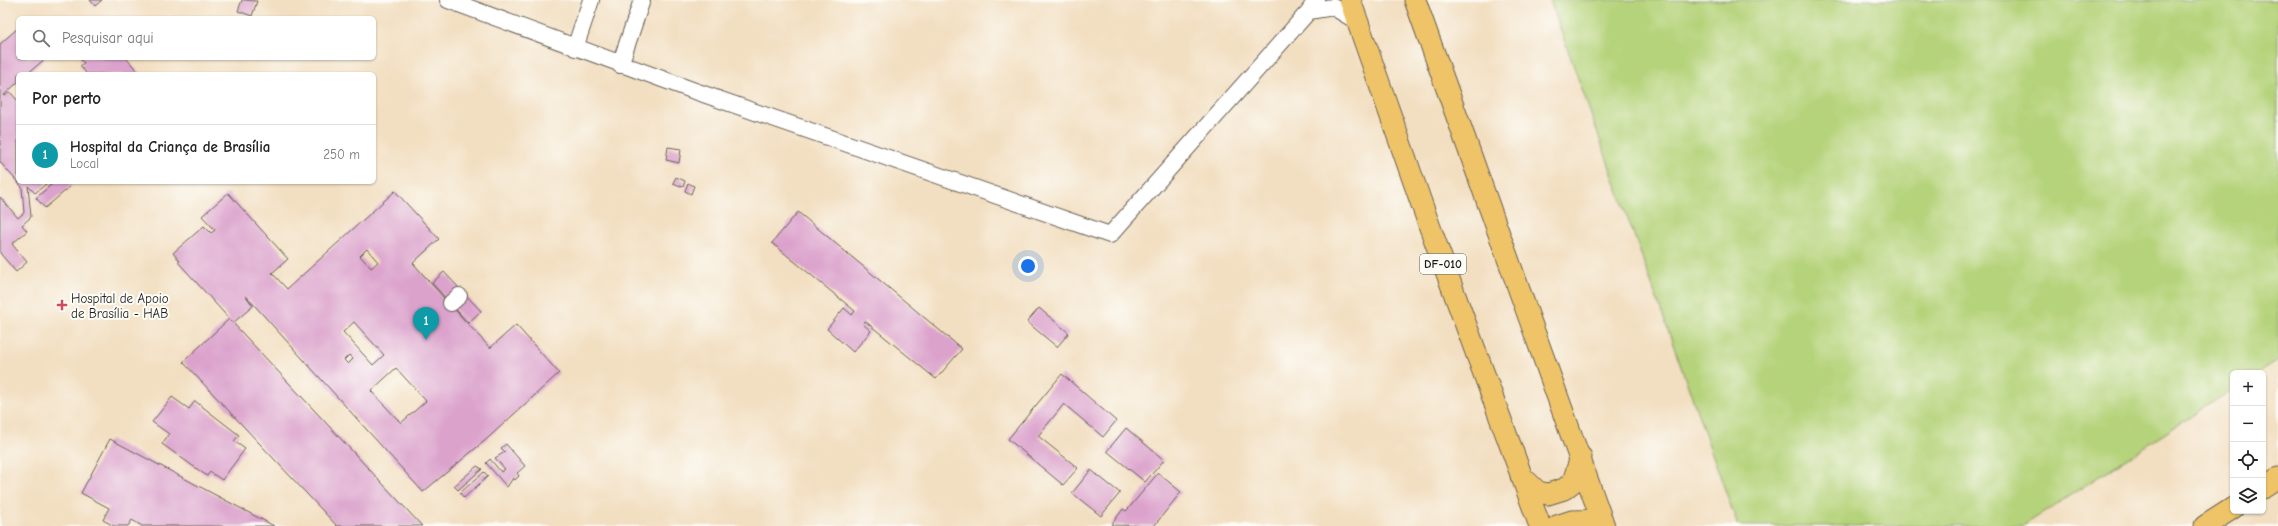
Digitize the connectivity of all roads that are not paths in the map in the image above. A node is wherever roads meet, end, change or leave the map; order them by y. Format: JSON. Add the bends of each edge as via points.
{"nodes":[{"id":1,"x":448,"y":0,"type":"edge"},
{"id":2,"x":591,"y":0,"type":"edge"},
{"id":3,"x":642,"y":0,"type":"edge"},
{"id":4,"x":1350,"y":0,"type":"edge"},
{"id":5,"x":1416,"y":0,"type":"edge"},
{"id":6,"x":1312,"y":6,"type":"edge"},
{"id":7,"x":1358,"y":22,"type":"junction"},
{"id":8,"x":575,"y":48,"type":"junction"},
{"id":9,"x":620,"y":65,"type":"junction"},
{"id":10,"x":1581,"y":457,"type":"junction"},
{"id":11,"x":1521,"y":475,"type":"junction"},
{"id":12,"x":2278,"y":478,"type":"edge"},
{"id":13,"x":2266,"y":486,"type":"edge"},
{"id":14,"x":2230,"y":510,"type":"edge"},
{"id":15,"x":1603,"y":523,"type":"edge"},
{"id":16,"x":1540,"y":526,"type":"edge"},
{"id":17,"x":1557,"y":526,"type":"edge"},
{"id":18,"x":2205,"y":526,"type":"edge"}],
"edges":[{"from":1,"to":8,"type":"street"},
{"from":2,"to":8,"type":"street"},
{"from":3,"to":9,"type":"street"},
{"from":4,"to":7,"type":"main road","number":"DF-010"},
{"from":5,"to":10,"type":"main road"},
{"from":6,"to":7,"type":"street","via":[[1333,7]]},
{"from":6,"to":9,"type":"street","via":[[1110,235]]},
{"from":7,"to":11,"type":"main road","number":"DF-010"},
{"from":8,"to":9,"type":"street"},
{"from":10,"to":11,"type":"main road","via":[[1574,482],[1564,489],[1548,494],[1538,492]]},
{"from":10,"to":15,"type":"main road"},
{"from":11,"to":16,"type":"main road","number":"DF-010"},
{"from":12,"to":13,"type":"main road"},
{"from":14,"to":18,"type":"main road"},
{"from":15,"to":17,"type":"main road","via":[[1572,520]]}]}
